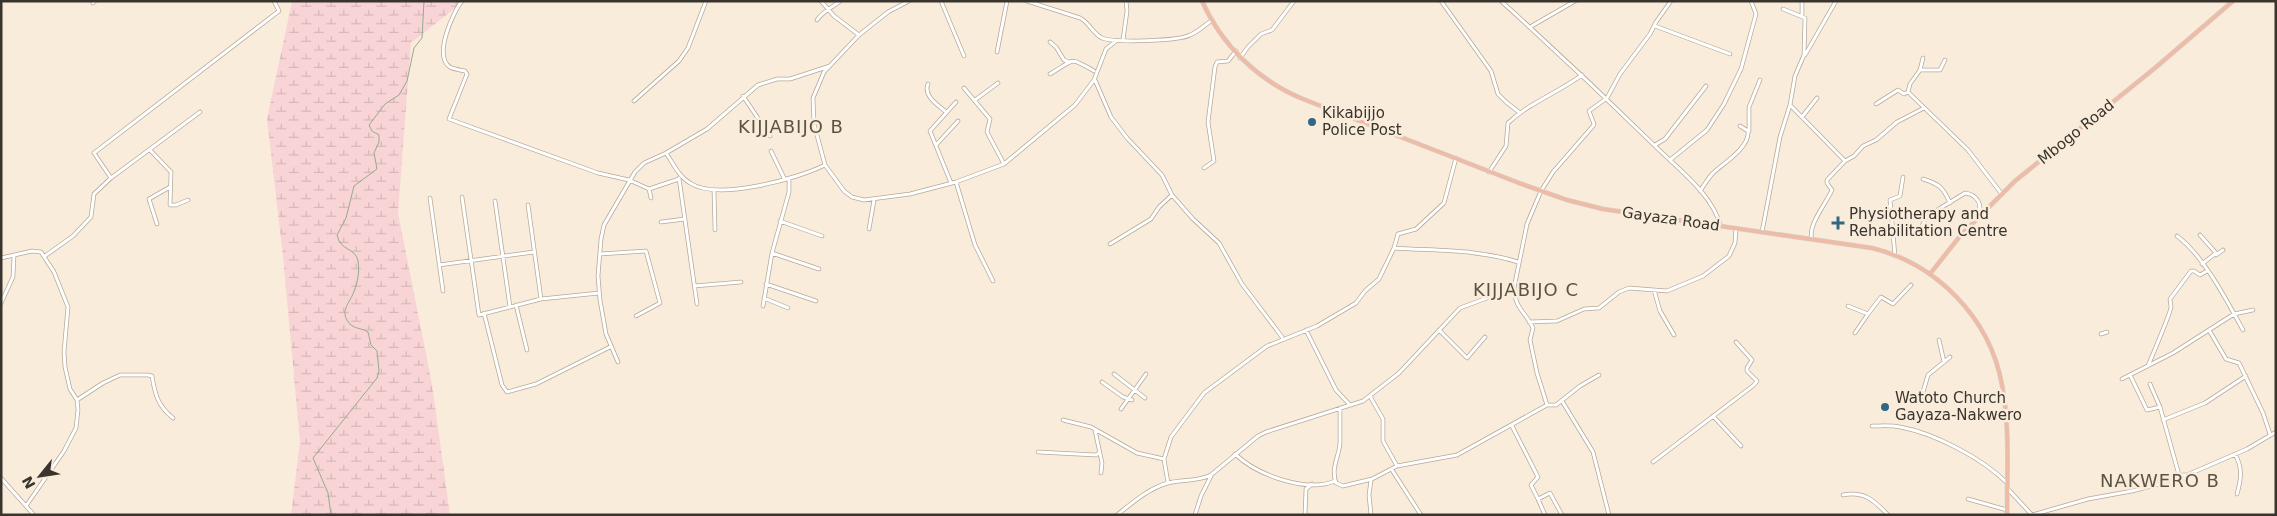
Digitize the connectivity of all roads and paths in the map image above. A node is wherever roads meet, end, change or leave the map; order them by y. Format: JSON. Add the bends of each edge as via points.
{"nodes":[{"id":1,"x":274,"y":1,"type":"edge"},
{"id":2,"x":462,"y":1,"type":"edge"},
{"id":3,"x":706,"y":1,"type":"edge"},
{"id":4,"x":821,"y":1,"type":"edge"},
{"id":5,"x":840,"y":1,"type":"edge"},
{"id":6,"x":909,"y":1,"type":"edge"},
{"id":7,"x":941,"y":1,"type":"edge"},
{"id":8,"x":1007,"y":1,"type":"edge"},
{"id":9,"x":1027,"y":1,"type":"edge"},
{"id":10,"x":1126,"y":1,"type":"edge"},
{"id":11,"x":1294,"y":1,"type":"edge"},
{"id":12,"x":1441,"y":1,"type":"edge"},
{"id":13,"x":1500,"y":1,"type":"edge"},
{"id":14,"x":1575,"y":1,"type":"edge"},
{"id":15,"x":1671,"y":1,"type":"edge"},
{"id":16,"x":1751,"y":1,"type":"edge"},
{"id":17,"x":1802,"y":1,"type":"edge"},
{"id":18,"x":1836,"y":1,"type":"edge"},
{"id":19,"x":2233,"y":1,"type":"edge"},
{"id":20,"x":1204,"y":2,"type":"edge"},
{"id":21,"x":1783,"y":9,"type":"dead end"},
{"id":22,"x":828,"y":10,"type":"junction"},
{"id":23,"x":1802,"y":16,"type":"junction"},
{"id":24,"x":817,"y":20,"type":"dead end"},
{"id":25,"x":1212,"y":20,"type":"junction"},
{"id":26,"x":1655,"y":26,"type":"junction"},
{"id":27,"x":1530,"y":27,"type":"junction"},
{"id":28,"x":859,"y":35,"type":"junction"},
{"id":29,"x":1116,"y":40,"type":"junction"},
{"id":30,"x":1123,"y":40,"type":"junction"},
{"id":31,"x":1050,"y":42,"type":"dead end"},
{"id":32,"x":1236,"y":51,"type":"junction"},
{"id":33,"x":997,"y":52,"type":"dead end"},
{"id":34,"x":1730,"y":54,"type":"dead end"},
{"id":35,"x":1804,"y":55,"type":"junction"},
{"id":36,"x":964,"y":56,"type":"dead end"},
{"id":37,"x":1240,"y":58,"type":"junction"},
{"id":38,"x":1923,"y":58,"type":"dead end"},
{"id":39,"x":1946,"y":60,"type":"dead end"},
{"id":40,"x":1070,"y":62,"type":"junction"},
{"id":41,"x":830,"y":65,"type":"junction"},
{"id":42,"x":1920,"y":70,"type":"junction"},
{"id":43,"x":1094,"y":71,"type":"dead end"},
{"id":44,"x":1050,"y":74,"type":"dead end"},
{"id":45,"x":1582,"y":75,"type":"junction"},
{"id":46,"x":1094,"y":80,"type":"junction"},
{"id":47,"x":1760,"y":80,"type":"dead end"},
{"id":48,"x":998,"y":83,"type":"dead end"},
{"id":49,"x":928,"y":84,"type":"dead end"},
{"id":50,"x":1706,"y":86,"type":"dead end"},
{"id":51,"x":964,"y":88,"type":"dead end"},
{"id":52,"x":1908,"y":92,"type":"junction"},
{"id":53,"x":744,"y":96,"type":"junction"},
{"id":54,"x":1607,"y":98,"type":"junction"},
{"id":55,"x":1817,"y":98,"type":"dead end"},
{"id":56,"x":975,"y":100,"type":"junction"},
{"id":57,"x":634,"y":101,"type":"dead end"},
{"id":58,"x":956,"y":102,"type":"dead end"},
{"id":59,"x":1876,"y":104,"type":"dead end"},
{"id":60,"x":1790,"y":106,"type":"junction"},
{"id":61,"x":1924,"y":108,"type":"junction"},
{"id":62,"x":200,"y":112,"type":"dead end"},
{"id":63,"x":946,"y":112,"type":"junction"},
{"id":64,"x":1520,"y":113,"type":"junction"},
{"id":65,"x":1802,"y":116,"type":"junction"},
{"id":66,"x":958,"y":121,"type":"dead end"},
{"id":67,"x":1740,"y":126,"type":"dead end"},
{"id":68,"x":1748,"y":134,"type":"junction"},
{"id":69,"x":770,"y":136,"type":"dead end"},
{"id":70,"x":936,"y":146,"type":"junction"},
{"id":71,"x":1655,"y":146,"type":"junction"},
{"id":72,"x":150,"y":150,"type":"junction"},
{"id":73,"x":771,"y":151,"type":"dead end"},
{"id":74,"x":666,"y":153,"type":"junction"},
{"id":75,"x":1456,"y":158,"type":"junction"},
{"id":76,"x":1670,"y":160,"type":"junction"},
{"id":77,"x":1845,"y":161,"type":"junction"},
{"id":78,"x":1004,"y":164,"type":"junction"},
{"id":79,"x":825,"y":165,"type":"junction"},
{"id":80,"x":1204,"y":168,"type":"dead end"},
{"id":81,"x":1489,"y":172,"type":"junction"},
{"id":82,"x":680,"y":173,"type":"junction"},
{"id":83,"x":1903,"y":177,"type":"dead end"},
{"id":84,"x":110,"y":178,"type":"junction"},
{"id":85,"x":679,"y":179,"type":"junction"},
{"id":86,"x":1923,"y":179,"type":"dead end"},
{"id":87,"x":629,"y":180,"type":"junction"},
{"id":88,"x":787,"y":180,"type":"junction"},
{"id":89,"x":953,"y":183,"type":"junction"},
{"id":90,"x":170,"y":187,"type":"junction"},
{"id":91,"x":649,"y":189,"type":"junction"},
{"id":92,"x":714,"y":190,"type":"junction"},
{"id":93,"x":1541,"y":191,"type":"junction"},
{"id":94,"x":1700,"y":191,"type":"junction"},
{"id":95,"x":2001,"y":194,"type":"junction"},
{"id":96,"x":1172,"y":195,"type":"junction"},
{"id":97,"x":462,"y":197,"type":"dead end"},
{"id":98,"x":430,"y":198,"type":"dead end"},
{"id":99,"x":651,"y":198,"type":"dead end"},
{"id":100,"x":188,"y":200,"type":"dead end"},
{"id":101,"x":874,"y":200,"type":"junction"},
{"id":102,"x":495,"y":201,"type":"dead end"},
{"id":103,"x":1950,"y":203,"type":"junction"},
{"id":104,"x":528,"y":205,"type":"dead end"},
{"id":105,"x":1980,"y":216,"type":"junction"},
{"id":106,"x":685,"y":219,"type":"junction"},
{"id":107,"x":780,"y":221,"type":"junction"},
{"id":108,"x":661,"y":222,"type":"dead end"},
{"id":109,"x":157,"y":224,"type":"dead end"},
{"id":110,"x":1721,"y":227,"type":"junction"},
{"id":111,"x":1736,"y":228,"type":"junction"},
{"id":112,"x":869,"y":229,"type":"dead end"},
{"id":113,"x":715,"y":230,"type":"dead end"},
{"id":114,"x":1893,"y":230,"type":"junction"},
{"id":115,"x":1762,"y":232,"type":"junction"},
{"id":116,"x":2200,"y":235,"type":"dead end"},
{"id":117,"x":822,"y":236,"type":"dead end"},
{"id":118,"x":2177,"y":236,"type":"dead end"},
{"id":119,"x":1812,"y":239,"type":"junction"},
{"id":120,"x":1110,"y":244,"type":"dead end"},
{"id":121,"x":1394,"y":248,"type":"junction"},
{"id":122,"x":2223,"y":250,"type":"dead end"},
{"id":123,"x":534,"y":252,"type":"junction"},
{"id":124,"x":772,"y":253,"type":"junction"},
{"id":125,"x":600,"y":254,"type":"junction"},
{"id":126,"x":14,"y":255,"type":"junction"},
{"id":127,"x":45,"y":256,"type":"junction"},
{"id":128,"x":503,"y":256,"type":"junction"},
{"id":129,"x":1895,"y":256,"type":"junction"},
{"id":130,"x":1,"y":258,"type":"edge"},
{"id":131,"x":471,"y":260,"type":"junction"},
{"id":132,"x":1518,"y":262,"type":"junction"},
{"id":133,"x":439,"y":265,"type":"junction"},
{"id":134,"x":2204,"y":267,"type":"junction"},
{"id":135,"x":819,"y":269,"type":"dead end"},
{"id":136,"x":1930,"y":274,"type":"junction"},
{"id":137,"x":993,"y":281,"type":"dead end"},
{"id":138,"x":741,"y":282,"type":"dead end"},
{"id":139,"x":766,"y":284,"type":"junction"},
{"id":140,"x":1911,"y":285,"type":"dead end"},
{"id":141,"x":694,"y":286,"type":"junction"},
{"id":142,"x":1514,"y":288,"type":"junction"},
{"id":143,"x":1654,"y":290,"type":"junction"},
{"id":144,"x":443,"y":291,"type":"dead end"},
{"id":145,"x":599,"y":293,"type":"junction"},
{"id":146,"x":764,"y":298,"type":"junction"},
{"id":147,"x":541,"y":299,"type":"junction"},
{"id":148,"x":816,"y":301,"type":"dead end"},
{"id":149,"x":1,"y":303,"type":"edge"},
{"id":150,"x":697,"y":304,"type":"dead end"},
{"id":151,"x":516,"y":305,"type":"junction"},
{"id":152,"x":763,"y":306,"type":"dead end"},
{"id":153,"x":1848,"y":306,"type":"dead end"},
{"id":154,"x":510,"y":307,"type":"junction"},
{"id":155,"x":788,"y":308,"type":"dead end"},
{"id":156,"x":2253,"y":310,"type":"dead end"},
{"id":157,"x":484,"y":313,"type":"junction"},
{"id":158,"x":1868,"y":314,"type":"junction"},
{"id":159,"x":2234,"y":314,"type":"junction"},
{"id":160,"x":636,"y":316,"type":"dead end"},
{"id":161,"x":1530,"y":322,"type":"junction"},
{"id":162,"x":1306,"y":330,"type":"junction"},
{"id":163,"x":1439,"y":330,"type":"junction"},
{"id":164,"x":2209,"y":330,"type":"junction"},
{"id":165,"x":2243,"y":330,"type":"dead end"},
{"id":166,"x":2107,"y":332,"type":"dead end"},
{"id":167,"x":1856,"y":333,"type":"dead end"},
{"id":168,"x":2101,"y":334,"type":"dead end"},
{"id":169,"x":1674,"y":335,"type":"dead end"},
{"id":170,"x":1282,"y":337,"type":"dead end"},
{"id":171,"x":1485,"y":337,"type":"dead end"},
{"id":172,"x":1938,"y":340,"type":"dead end"},
{"id":173,"x":1736,"y":342,"type":"dead end"},
{"id":174,"x":610,"y":347,"type":"junction"},
{"id":175,"x":527,"y":350,"type":"dead end"},
{"id":176,"x":1950,"y":356,"type":"dead end"},
{"id":177,"x":618,"y":362,"type":"dead end"},
{"id":178,"x":1944,"y":362,"type":"junction"},
{"id":179,"x":2147,"y":366,"type":"junction"},
{"id":180,"x":1114,"y":374,"type":"dead end"},
{"id":181,"x":1146,"y":374,"type":"dead end"},
{"id":182,"x":1599,"y":375,"type":"dead end"},
{"id":183,"x":2130,"y":375,"type":"junction"},
{"id":184,"x":2246,"y":376,"type":"junction"},
{"id":185,"x":2122,"y":379,"type":"dead end"},
{"id":186,"x":1102,"y":382,"type":"dead end"},
{"id":187,"x":2150,"y":384,"type":"dead end"},
{"id":188,"x":1135,"y":390,"type":"junction"},
{"id":189,"x":1923,"y":392,"type":"dead end"},
{"id":190,"x":1371,"y":395,"type":"junction"},
{"id":191,"x":1128,"y":397,"type":"junction"},
{"id":192,"x":1145,"y":398,"type":"dead end"},
{"id":193,"x":77,"y":400,"type":"junction"},
{"id":194,"x":1132,"y":400,"type":"dead end"},
{"id":195,"x":1562,"y":402,"type":"junction"},
{"id":196,"x":1547,"y":405,"type":"junction"},
{"id":197,"x":1350,"y":406,"type":"junction"},
{"id":198,"x":2160,"y":407,"type":"junction"},
{"id":199,"x":1340,"y":408,"type":"junction"},
{"id":200,"x":1121,"y":409,"type":"dead end"},
{"id":201,"x":1714,"y":416,"type":"junction"},
{"id":202,"x":173,"y":418,"type":"dead end"},
{"id":203,"x":1063,"y":420,"type":"dead end"},
{"id":204,"x":2163,"y":420,"type":"junction"},
{"id":205,"x":1512,"y":426,"type":"junction"},
{"id":206,"x":1872,"y":426,"type":"dead end"},
{"id":207,"x":1095,"y":430,"type":"junction"},
{"id":208,"x":2276,"y":432,"type":"edge"},
{"id":209,"x":2270,"y":434,"type":"junction"},
{"id":210,"x":1740,"y":446,"type":"dead end"},
{"id":211,"x":1038,"y":452,"type":"dead end"},
{"id":212,"x":1098,"y":453,"type":"junction"},
{"id":213,"x":1235,"y":454,"type":"junction"},
{"id":214,"x":2235,"y":454,"type":"junction"},
{"id":215,"x":1164,"y":458,"type":"junction"},
{"id":216,"x":1653,"y":462,"type":"dead end"},
{"id":217,"x":1397,"y":466,"type":"junction"},
{"id":218,"x":1392,"y":470,"type":"junction"},
{"id":219,"x":1100,"y":473,"type":"dead end"},
{"id":220,"x":1211,"y":475,"type":"junction"},
{"id":221,"x":2179,"y":475,"type":"junction"},
{"id":222,"x":1,"y":478,"type":"edge"},
{"id":223,"x":1372,"y":479,"type":"junction"},
{"id":224,"x":1335,"y":481,"type":"junction"},
{"id":225,"x":1168,"y":483,"type":"junction"},
{"id":226,"x":2006,"y":483,"type":"junction"},
{"id":227,"x":1313,"y":484,"type":"junction"},
{"id":228,"x":2007,"y":488,"type":"junction"},
{"id":229,"x":2237,"y":494,"type":"dead end"},
{"id":230,"x":1843,"y":495,"type":"dead end"},
{"id":231,"x":1538,"y":499,"type":"junction"},
{"id":232,"x":1968,"y":499,"type":"dead end"},
{"id":233,"x":26,"y":506,"type":"junction"},
{"id":234,"x":2007,"y":512,"type":"edge"},
{"id":235,"x":34,"y":515,"type":"edge"},
{"id":236,"x":1117,"y":515,"type":"edge"},
{"id":237,"x":1195,"y":515,"type":"edge"},
{"id":238,"x":1305,"y":515,"type":"edge"},
{"id":239,"x":1371,"y":515,"type":"edge"},
{"id":240,"x":1421,"y":515,"type":"edge"},
{"id":241,"x":1545,"y":515,"type":"edge"},
{"id":242,"x":1562,"y":515,"type":"edge"},
{"id":243,"x":1609,"y":515,"type":"edge"},
{"id":244,"x":1888,"y":515,"type":"edge"},
{"id":245,"x":2032,"y":515,"type":"edge"}],
"edges":[{"from":1,"to":84,"type":"street","via":[[279,11],[94,154]]},
{"from":2,"to":87,"type":"street","via":[[450,18],[445,34],[446,61],[450,67],[467,74],[449,119],[598,173]]},
{"from":3,"to":57,"type":"street","via":[[688,48],[679,61]]},
{"from":4,"to":22,"type":"street"},
{"from":5,"to":22,"type":"street"},
{"from":6,"to":28,"type":"street","via":[[888,12]]},
{"from":7,"to":36,"type":"street"},
{"from":8,"to":33,"type":"street"},
{"from":9,"to":29,"type":"street","via":[[1082,19],[1102,38]]},
{"from":10,"to":30,"type":"street"},
{"from":11,"to":37,"type":"street","via":[[1272,30],[1261,34]]},
{"from":12,"to":64,"type":"street","via":[[1491,71],[1498,94]]},
{"from":13,"to":27,"type":"street"},
{"from":14,"to":27,"type":"street"},
{"from":15,"to":26,"type":"street"},
{"from":16,"to":76,"type":"street","via":[[1756,14],[1740,69],[1724,104],[1707,130]]},
{"from":17,"to":23,"type":"street"},
{"from":18,"to":35,"type":"street"},
{"from":19,"to":95,"type":"main road","name":"Mbogo Road"},
{"from":20,"to":25,"type":"main road","name":"Gayaza Road"},
{"from":21,"to":23,"type":"street"},
{"from":22,"to":24,"type":"street"},
{"from":22,"to":28,"type":"street"},
{"from":23,"to":35,"type":"street","via":[[1805,18]]},
{"from":25,"to":30,"type":"street","via":[[1190,36],[1176,40]]},
{"from":25,"to":32,"type":"main road","name":"Gayaza Road"},
{"from":26,"to":34,"type":"street"},
{"from":26,"to":54,"type":"street"},
{"from":27,"to":45,"type":"street"},
{"from":28,"to":41,"type":"street"},
{"from":29,"to":30,"type":"street"},
{"from":29,"to":46,"type":"street","via":[[1105,51]]},
{"from":31,"to":40,"type":"street","via":[[1064,60]]},
{"from":32,"to":37,"type":"main road","name":"Gayaza Road"},
{"from":32,"to":80,"type":"street","via":[[1228,61],[1217,62],[1208,122],[1214,161]]},
{"from":35,"to":60,"type":"street"},
{"from":37,"to":75,"type":"main road","name":"Gayaza Road","via":[[1267,81],[1291,94]]},
{"from":38,"to":42,"type":"street"},
{"from":39,"to":42,"type":"street","via":[[1940,70]]},
{"from":40,"to":43,"type":"street","via":[[1078,60]]},
{"from":40,"to":44,"type":"street"},
{"from":41,"to":53,"type":"street","via":[[790,79],[767,81]]},
{"from":41,"to":79,"type":"street","via":[[812,102]]},
{"from":42,"to":52,"type":"street"},
{"from":45,"to":54,"type":"street"},
{"from":45,"to":64,"type":"street"},
{"from":46,"to":78,"type":"street","via":[[1068,112]]},
{"from":46,"to":96,"type":"street","via":[[1111,117],[1166,180]]},
{"from":47,"to":68,"type":"street","via":[[1749,107]]},
{"from":48,"to":56,"type":"street"},
{"from":49,"to":63,"type":"street","via":[[928,95]]},
{"from":50,"to":71,"type":"street","via":[[1665,139]]},
{"from":51,"to":56,"type":"street"},
{"from":52,"to":59,"type":"street","via":[[1904,94],[1898,90]]},
{"from":52,"to":61,"type":"street"},
{"from":53,"to":69,"type":"street"},
{"from":53,"to":74,"type":"street","via":[[707,129]]},
{"from":54,"to":71,"type":"street"},
{"from":54,"to":93,"type":"street","via":[[1588,111],[1594,124]]},
{"from":55,"to":65,"type":"street"},
{"from":56,"to":78,"type":"street","via":[[990,119],[987,132]]},
{"from":58,"to":63,"type":"street"},
{"from":60,"to":65,"type":"street"},
{"from":60,"to":115,"type":"street","via":[[1780,137]]},
{"from":61,"to":77,"type":"street","via":[[1897,122]]},
{"from":61,"to":95,"type":"street","via":[[1968,150]]},
{"from":62,"to":72,"type":"street"},
{"from":63,"to":70,"type":"street","via":[[930,131]]},
{"from":64,"to":81,"type":"street","via":[[1508,123],[1506,146]]},
{"from":65,"to":77,"type":"street"},
{"from":66,"to":70,"type":"street"},
{"from":67,"to":68,"type":"street"},
{"from":68,"to":94,"type":"street","via":[[1737,154],[1713,174]]},
{"from":70,"to":89,"type":"street"},
{"from":71,"to":76,"type":"street"},
{"from":72,"to":84,"type":"street"},
{"from":72,"to":90,"type":"street","via":[[171,172]]},
{"from":73,"to":88,"type":"street"},
{"from":74,"to":82,"type":"street"},
{"from":74,"to":87,"type":"street","via":[[644,162]]},
{"from":75,"to":81,"type":"main road","name":"Gayaza Road"},
{"from":75,"to":121,"type":"street","via":[[1444,203],[1416,229],[1399,233]]},
{"from":76,"to":94,"type":"street"},
{"from":77,"to":119,"type":"street","via":[[1827,180],[1832,190],[1813,224]]},
{"from":78,"to":89,"type":"street"},
{"from":79,"to":88,"type":"street"},
{"from":79,"to":101,"type":"street","via":[[852,197]]},
{"from":81,"to":93,"type":"main road","name":"Gayaza Road"},
{"from":82,"to":85,"type":"street"},
{"from":82,"to":92,"type":"street","via":[[689,183]]},
{"from":83,"to":114,"type":"street","via":[[1900,196],[1890,200]]},
{"from":84,"to":127,"type":"street","via":[[94,194],[91,217],[73,236]]},
{"from":85,"to":91,"type":"street"},
{"from":85,"to":106,"type":"street"},
{"from":86,"to":103,"type":"street","via":[[1942,186]]},
{"from":87,"to":91,"type":"street"},
{"from":87,"to":125,"type":"street","via":[[602,232]]},
{"from":88,"to":92,"type":"street"},
{"from":88,"to":107,"type":"street","via":[[789,192]]},
{"from":89,"to":101,"type":"street"},
{"from":89,"to":137,"type":"street","via":[[975,245]]},
{"from":90,"to":100,"type":"street","via":[[170,205]]},
{"from":90,"to":109,"type":"street","via":[[150,199]]},
{"from":91,"to":99,"type":"street"},
{"from":92,"to":113,"type":"street"},
{"from":93,"to":110,"type":"main road","name":"Gayaza Road","via":[[1603,209]]},
{"from":93,"to":132,"type":"street","via":[[1527,224]]},
{"from":94,"to":110,"type":"street","via":[[1716,211]]},
{"from":95,"to":105,"type":"main road","name":"Mbogo Road"},
{"from":96,"to":120,"type":"street","via":[[1151,219]]},
{"from":96,"to":170,"type":"street","via":[[1224,250],[1242,284]]},
{"from":97,"to":131,"type":"street"},
{"from":98,"to":133,"type":"street"},
{"from":101,"to":112,"type":"street"},
{"from":102,"to":128,"type":"street"},
{"from":103,"to":105,"type":"street","via":[[1965,192],[1970,193],[1980,204]]},
{"from":103,"to":114,"type":"street","via":[[1926,217],[1919,233]]},
{"from":104,"to":123,"type":"street"},
{"from":105,"to":136,"type":"main road","name":"Mbogo Road"},
{"from":106,"to":108,"type":"street"},
{"from":106,"to":141,"type":"street"},
{"from":107,"to":117,"type":"street"},
{"from":107,"to":124,"type":"street"},
{"from":110,"to":111,"type":"main road","name":"Gayaza Road"},
{"from":111,"to":115,"type":"main road","name":"Gayaza Road"},
{"from":111,"to":143,"type":"street","via":[[1735,243],[1729,256],[1711,271],[1671,290]]},
{"from":114,"to":129,"type":"street"},
{"from":115,"to":119,"type":"main road","name":"Gayaza Road"},
{"from":116,"to":134,"type":"street","via":[[2216,253]]},
{"from":118,"to":134,"type":"street"},
{"from":119,"to":129,"type":"main road","name":"Gayaza Road","via":[[1866,247]]},
{"from":121,"to":132,"type":"street","via":[[1495,255]]},
{"from":121,"to":162,"type":"street","via":[[1379,279],[1356,303],[1334,318]]},
{"from":122,"to":134,"type":"street","via":[[2205,262]]},
{"from":123,"to":128,"type":"street"},
{"from":123,"to":147,"type":"street"},
{"from":124,"to":135,"type":"street"},
{"from":124,"to":139,"type":"street"},
{"from":125,"to":145,"type":"street"},
{"from":125,"to":160,"type":"street","via":[[646,251],[660,303]]},
{"from":126,"to":127,"type":"street","via":[[32,251]]},
{"from":126,"to":130,"type":"street"},
{"from":126,"to":149,"type":"street","via":[[12,278]]},
{"from":127,"to":193,"type":"street","via":[[68,307],[65,367],[70,391]]},
{"from":128,"to":131,"type":"street"},
{"from":128,"to":154,"type":"street"},
{"from":129,"to":136,"type":"main road","name":"Gayaza Road"},
{"from":131,"to":133,"type":"street"},
{"from":131,"to":157,"type":"street","via":[[479,315]]},
{"from":132,"to":142,"type":"street"},
{"from":133,"to":144,"type":"street"},
{"from":134,"to":159,"type":"street"},
{"from":134,"to":179,"type":"street","via":[[2200,275],[2192,272],[2170,299],[2168,318]]},
{"from":136,"to":226,"type":"main road","name":"Gayaza Road","via":[[1967,308],[1988,341],[1996,362],[2005,402]]},
{"from":138,"to":141,"type":"street"},
{"from":139,"to":146,"type":"street"},
{"from":139,"to":148,"type":"street"},
{"from":140,"to":158,"type":"street","via":[[1893,304],[1881,297]]},
{"from":141,"to":150,"type":"street"},
{"from":142,"to":161,"type":"street","via":[[1517,304]]},
{"from":142,"to":163,"type":"street","via":[[1460,308]]},
{"from":143,"to":161,"type":"street","via":[[1629,288],[1599,308],[1584,309],[1557,321]]},
{"from":143,"to":169,"type":"street","via":[[1660,311]]},
{"from":145,"to":147,"type":"street"},
{"from":145,"to":174,"type":"street"},
{"from":146,"to":152,"type":"street"},
{"from":146,"to":155,"type":"street"},
{"from":147,"to":151,"type":"street"},
{"from":151,"to":154,"type":"street"},
{"from":151,"to":175,"type":"street"},
{"from":153,"to":158,"type":"street"},
{"from":154,"to":157,"type":"street"},
{"from":156,"to":159,"type":"street"},
{"from":157,"to":174,"type":"street","via":[[502,384],[507,392],[536,384]]},
{"from":158,"to":167,"type":"street"},
{"from":159,"to":164,"type":"street"},
{"from":159,"to":165,"type":"street"},
{"from":161,"to":196,"type":"street","via":[[1533,328],[1530,339]]},
{"from":162,"to":197,"type":"street","via":[[1336,390]]},
{"from":162,"to":215,"type":"street","via":[[1267,346],[1204,393],[1171,437]]},
{"from":163,"to":171,"type":"street","via":[[1467,358]]},
{"from":163,"to":190,"type":"street","via":[[1399,372]]},
{"from":164,"to":179,"type":"street"},
{"from":164,"to":184,"type":"street","via":[[2226,359],[2240,363]]},
{"from":166,"to":168,"type":"street"},
{"from":172,"to":178,"type":"street"},
{"from":173,"to":201,"type":"street","via":[[1751,356],[1747,371],[1756,381]]},
{"from":174,"to":177,"type":"street"},
{"from":176,"to":178,"type":"street"},
{"from":178,"to":189,"type":"street","via":[[1928,375]]},
{"from":179,"to":183,"type":"street"},
{"from":180,"to":188,"type":"street"},
{"from":181,"to":188,"type":"street"},
{"from":182,"to":195,"type":"street"},
{"from":183,"to":185,"type":"street"},
{"from":183,"to":198,"type":"street","via":[[2147,410]]},
{"from":184,"to":204,"type":"street","via":[[2205,403]]},
{"from":184,"to":209,"type":"street"},
{"from":186,"to":191,"type":"street"},
{"from":187,"to":198,"type":"street"},
{"from":188,"to":191,"type":"street"},
{"from":188,"to":192,"type":"street"},
{"from":190,"to":197,"type":"street"},
{"from":190,"to":217,"type":"street","via":[[1383,419],[1383,441]]},
{"from":191,"to":194,"type":"street"},
{"from":191,"to":200,"type":"street"},
{"from":193,"to":202,"type":"street","via":[[120,375],[148,375],[152,376],[156,399],[162,410]]},
{"from":193,"to":233,"type":"street","via":[[75,430]]},
{"from":195,"to":196,"type":"street","via":[[1555,406]]},
{"from":195,"to":243,"type":"street","via":[[1593,452]]},
{"from":196,"to":205,"type":"street"},
{"from":197,"to":199,"type":"street"},
{"from":198,"to":204,"type":"street"},
{"from":199,"to":213,"type":"street","via":[[1273,429]]},
{"from":199,"to":224,"type":"street"},
{"from":201,"to":210,"type":"street"},
{"from":201,"to":216,"type":"street"},
{"from":203,"to":207,"type":"street"},
{"from":204,"to":221,"type":"street"},
{"from":205,"to":217,"type":"street","via":[[1457,455]]},
{"from":205,"to":231,"type":"street","via":[[1538,477],[1531,485]]},
{"from":206,"to":226,"type":"street","via":[[1898,426],[1926,435],[1982,462]]},
{"from":207,"to":212,"type":"street"},
{"from":207,"to":215,"type":"street","via":[[1137,453]]},
{"from":208,"to":209,"type":"street"},
{"from":209,"to":214,"type":"street"},
{"from":211,"to":212,"type":"street","via":[[1074,456]]},
{"from":212,"to":219,"type":"street","via":[[1102,463]]},
{"from":213,"to":220,"type":"street"},
{"from":213,"to":227,"type":"street","via":[[1261,473],[1277,479]]},
{"from":214,"to":221,"type":"street","via":[[2196,472]]},
{"from":214,"to":229,"type":"street","via":[[2241,473]]},
{"from":215,"to":225,"type":"street"},
{"from":217,"to":218,"type":"street"},
{"from":218,"to":223,"type":"street"},
{"from":218,"to":240,"type":"street"},
{"from":220,"to":225,"type":"street"},
{"from":220,"to":237,"type":"street"},
{"from":221,"to":245,"type":"street","via":[[2163,483]]},
{"from":222,"to":233,"type":"street"},
{"from":223,"to":224,"type":"street","via":[[1343,486]]},
{"from":223,"to":239,"type":"street","via":[[1369,495]]},
{"from":224,"to":227,"type":"street"},
{"from":225,"to":236,"type":"street","via":[[1138,498]]},
{"from":226,"to":228,"type":"main road","name":"Gayaza Road"},
{"from":227,"to":238,"type":"street","via":[[1306,488]]},
{"from":228,"to":234,"type":"main road","name":"Gayaza Road"},
{"from":228,"to":245,"type":"street"},
{"from":230,"to":244,"type":"street","via":[[1865,495]]},
{"from":231,"to":241,"type":"street"},
{"from":231,"to":242,"type":"street","via":[[1550,493]]},
{"from":232,"to":234,"type":"street"},
{"from":233,"to":235,"type":"street"}]}
